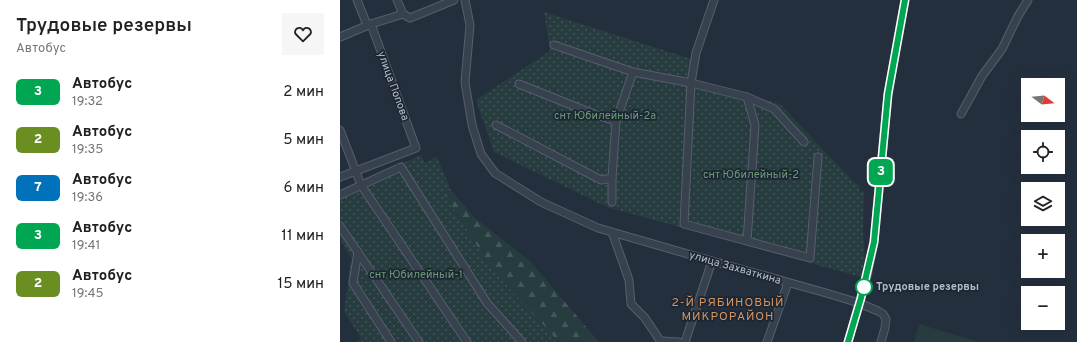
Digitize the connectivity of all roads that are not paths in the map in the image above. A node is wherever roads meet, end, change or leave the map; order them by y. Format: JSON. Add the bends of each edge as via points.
{"nodes":[{"id":1,"x":357,"y":0,"type":"edge"},
{"id":2,"x":398,"y":0,"type":"edge"},
{"id":3,"x":454,"y":0,"type":"edge"},
{"id":4,"x":465,"y":0,"type":"edge"},
{"id":5,"x":714,"y":0,"type":"edge"},
{"id":6,"x":905,"y":0,"type":"edge"},
{"id":7,"x":1028,"y":0,"type":"edge"},
{"id":8,"x":403,"y":14,"type":"junction"},
{"id":9,"x":369,"y":25,"type":"junction"},
{"id":10,"x":340,"y":37,"type":"edge"},
{"id":11,"x":554,"y":45,"type":"dead end"},
{"id":12,"x":633,"y":72,"type":"junction"},
{"id":13,"x":691,"y":83,"type":"junction"},
{"id":14,"x":519,"y":84,"type":"dead end"},
{"id":15,"x":747,"y":97,"type":"junction"},
{"id":16,"x":961,"y":114,"type":"dead end"},
{"id":17,"x":616,"y":121,"type":"junction"},
{"id":18,"x":496,"y":125,"type":"dead end"},
{"id":19,"x":340,"y":130,"type":"edge"},
{"id":20,"x":804,"y":142,"type":"dead end"},
{"id":21,"x":818,"y":157,"type":"dead end"},
{"id":22,"x":355,"y":171,"type":"junction"},
{"id":23,"x":340,"y":177,"type":"edge"},
{"id":24,"x":612,"y":178,"type":"junction"},
{"id":25,"x":361,"y":185,"type":"junction"},
{"id":26,"x":340,"y":195,"type":"edge"},
{"id":27,"x":612,"y":202,"type":"dead end"},
{"id":28,"x":340,"y":226,"type":"edge"},
{"id":29,"x":612,"y":232,"type":"junction"},
{"id":30,"x":747,"y":241,"type":"junction"},
{"id":31,"x":358,"y":252,"type":"junction"},
{"id":32,"x":712,"y":262,"type":"junction"},
{"id":33,"x":788,"y":283,"type":"junction"},
{"id":34,"x":859,"y":303,"type":"junction"},
{"id":35,"x":391,"y":342,"type":"edge"},
{"id":36,"x":419,"y":342,"type":"edge"},
{"id":37,"x":467,"y":342,"type":"edge"},
{"id":38,"x":522,"y":342,"type":"edge"},
{"id":39,"x":661,"y":342,"type":"edge"},
{"id":40,"x":679,"y":342,"type":"edge"},
{"id":41,"x":685,"y":342,"type":"edge"},
{"id":42,"x":767,"y":342,"type":"edge"},
{"id":43,"x":848,"y":342,"type":"edge"},
{"id":44,"x":881,"y":342,"type":"edge"}],
"edges":[{"from":1,"to":9,"type":"street","name":"улица Попова"},
{"from":2,"to":8,"type":"street"},
{"from":3,"to":8,"type":"street","via":[[410,18]]},
{"from":4,"to":29,"type":"street","name":"улица Захваткина","via":[[470,25],[465,82],[472,125],[481,154],[495,173],[541,202]]},
{"from":5,"to":13,"type":"street","via":[[696,53]]},
{"from":6,"to":34,"type":"street","via":[[888,94],[874,242]]},
{"from":7,"to":16,"type":"street","via":[[1002,49],[982,76]]},
{"from":8,"to":9,"type":"street"},
{"from":9,"to":10,"type":"street"},
{"from":9,"to":22,"type":"street","name":"улица Попова","via":[[416,148]]},
{"from":11,"to":12,"type":"street"},
{"from":12,"to":13,"type":"street"},
{"from":12,"to":17,"type":"street"},
{"from":13,"to":15,"type":"street"},
{"from":13,"to":30,"type":"street","via":[[684,224]]},
{"from":14,"to":17,"type":"street"},
{"from":15,"to":20,"type":"street","via":[[774,109]]},
{"from":15,"to":30,"type":"street","via":[[755,125]]},
{"from":17,"to":24,"type":"street"},
{"from":18,"to":24,"type":"street","via":[[602,180]]},
{"from":19,"to":22,"type":"street"},
{"from":21,"to":30,"type":"street","via":[[810,258]]},
{"from":22,"to":23,"type":"street"},
{"from":22,"to":25,"type":"street"},
{"from":24,"to":27,"type":"street"},
{"from":25,"to":26,"type":"street"},
{"from":25,"to":37,"type":"street"},
{"from":25,"to":38,"type":"street","via":[[401,167],[486,303]]},
{"from":28,"to":31,"type":"street"},
{"from":29,"to":32,"type":"street","name":"улица Захваткина"},
{"from":29,"to":39,"type":"street","via":[[629,280],[631,304],[645,318]]},
{"from":31,"to":35,"type":"street","via":[[353,283]]},
{"from":31,"to":36,"type":"street"},
{"from":32,"to":33,"type":"street","name":"улица Захваткина"},
{"from":32,"to":41,"type":"street"},
{"from":33,"to":34,"type":"street","name":"улица Захваткина"},
{"from":33,"to":42,"type":"street"},
{"from":34,"to":43,"type":"street"},
{"from":34,"to":44,"type":"street","name":"улица Захваткина","via":[[885,316],[886,328]]},
{"from":39,"to":40,"type":"street"}]}
